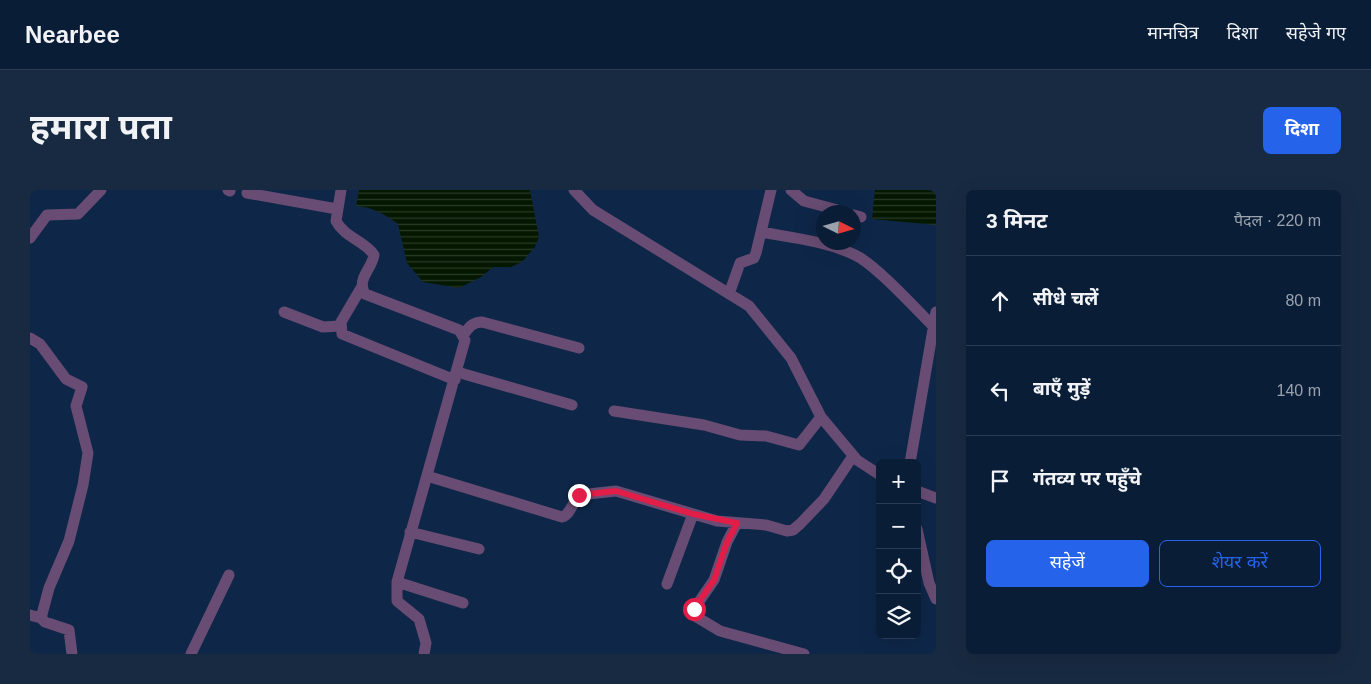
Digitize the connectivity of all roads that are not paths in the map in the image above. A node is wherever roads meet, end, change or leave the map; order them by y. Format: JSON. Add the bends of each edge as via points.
{"nodes":[{"id":1,"x":101,"y":190,"type":"edge"},
{"id":2,"x":341,"y":190,"type":"edge"},
{"id":3,"x":574,"y":190,"type":"edge"},
{"id":4,"x":771,"y":190,"type":"edge"},
{"id":5,"x":791,"y":190,"type":"edge"},
{"id":6,"x":247,"y":193,"type":"dead end"},
{"id":7,"x":819,"y":205,"type":"edge"},
{"id":8,"x":337,"y":209,"type":"junction"},
{"id":9,"x":761,"y":232,"type":"junction"},
{"id":10,"x":30,"y":238,"type":"edge"},
{"id":11,"x":361,"y":288,"type":"junction"},
{"id":12,"x":723,"y":291,"type":"junction"},
{"id":13,"x":284,"y":312,"type":"dead end"},
{"id":14,"x":936,"y":312,"type":"edge"},
{"id":15,"x":340,"y":326,"type":"junction"},
{"id":16,"x":933,"y":326,"type":"junction"},
{"id":17,"x":464,"y":335,"type":"junction"},
{"id":18,"x":30,"y":338,"type":"edge"},
{"id":19,"x":579,"y":348,"type":"dead end"},
{"id":20,"x":456,"y":376,"type":"junction"},
{"id":21,"x":572,"y":405,"type":"dead end"},
{"id":22,"x":614,"y":411,"type":"dead end"},
{"id":23,"x":820,"y":417,"type":"junction"},
{"id":24,"x":853,"y":456,"type":"junction"},
{"id":25,"x":911,"y":459,"type":"edge"},
{"id":26,"x":876,"y":473,"type":"edge"},
{"id":27,"x":427,"y":476,"type":"junction"},
{"id":28,"x":921,"y":492,"type":"edge"},
{"id":29,"x":936,"y":498,"type":"edge"},
{"id":30,"x":693,"y":514,"type":"junction"},
{"id":31,"x":737,"y":523,"type":"junction"},
{"id":32,"x":410,"y":532,"type":"junction"},
{"id":33,"x":921,"y":547,"type":"edge"},
{"id":34,"x":479,"y":549,"type":"dead end"},
{"id":35,"x":229,"y":575,"type":"dead end"},
{"id":36,"x":397,"y":582,"type":"junction"},
{"id":37,"x":667,"y":584,"type":"dead end"},
{"id":38,"x":936,"y":599,"type":"edge"},
{"id":39,"x":463,"y":603,"type":"dead end"},
{"id":40,"x":35,"y":616,"type":"edge"},
{"id":41,"x":800,"y":653,"type":"edge"},
{"id":42,"x":72,"y":654,"type":"edge"},
{"id":43,"x":191,"y":654,"type":"edge"},
{"id":44,"x":424,"y":654,"type":"edge"}],
"edges":[{"from":1,"to":10,"type":"street","via":[[78,214],[47,215]]},
{"from":2,"to":8,"type":"street"},
{"from":3,"to":12,"type":"street","via":[[594,210]]},
{"from":4,"to":9,"type":"street"},
{"from":5,"to":7,"type":"street","via":[[804,201]]},
{"from":6,"to":8,"type":"street"},
{"from":8,"to":11,"type":"street","via":[[339,227],[374,255]]},
{"from":9,"to":12,"type":"street","via":[[754,258],[740,263]]},
{"from":9,"to":16,"type":"street","via":[[825,244],[857,256],[889,282]]},
{"from":11,"to":15,"type":"street"},
{"from":11,"to":17,"type":"street","via":[[364,294],[459,330]]},
{"from":12,"to":23,"type":"street","via":[[749,306],[791,358]]},
{"from":13,"to":15,"type":"street","via":[[323,327]]},
{"from":14,"to":16,"type":"street"},
{"from":15,"to":20,"type":"street","via":[[344,336]]},
{"from":16,"to":25,"type":"street"},
{"from":17,"to":19,"type":"street","via":[[470,325],[482,322]]},
{"from":17,"to":20,"type":"street","via":[[466,340]]},
{"from":18,"to":40,"type":"street","via":[[40,344],[66,379],[82,387],[76,406],[88,453],[68,540]]},
{"from":20,"to":21,"type":"street"},
{"from":20,"to":27,"type":"street"},
{"from":22,"to":23,"type":"street","via":[[766,436],[800,445]]},
{"from":23,"to":24,"type":"street"},
{"from":24,"to":26,"type":"street"},
{"from":24,"to":31,"type":"street","via":[[824,499],[793,530]]},
{"from":27,"to":30,"type":"street","via":[[562,517],[566,516],[579,495],[607,491]]},
{"from":27,"to":32,"type":"street"},
{"from":28,"to":29,"type":"street"},
{"from":30,"to":31,"type":"street"},
{"from":30,"to":37,"type":"street"},
{"from":31,"to":41,"type":"street","via":[[714,580],[694,613],[720,631]]},
{"from":32,"to":34,"type":"street"},
{"from":32,"to":36,"type":"street"},
{"from":33,"to":38,"type":"street"},
{"from":35,"to":43,"type":"street"},
{"from":36,"to":39,"type":"street"},
{"from":36,"to":44,"type":"street","via":[[397,601],[419,619],[426,643]]},
{"from":40,"to":42,"type":"street","via":[[69,630]]}]}
